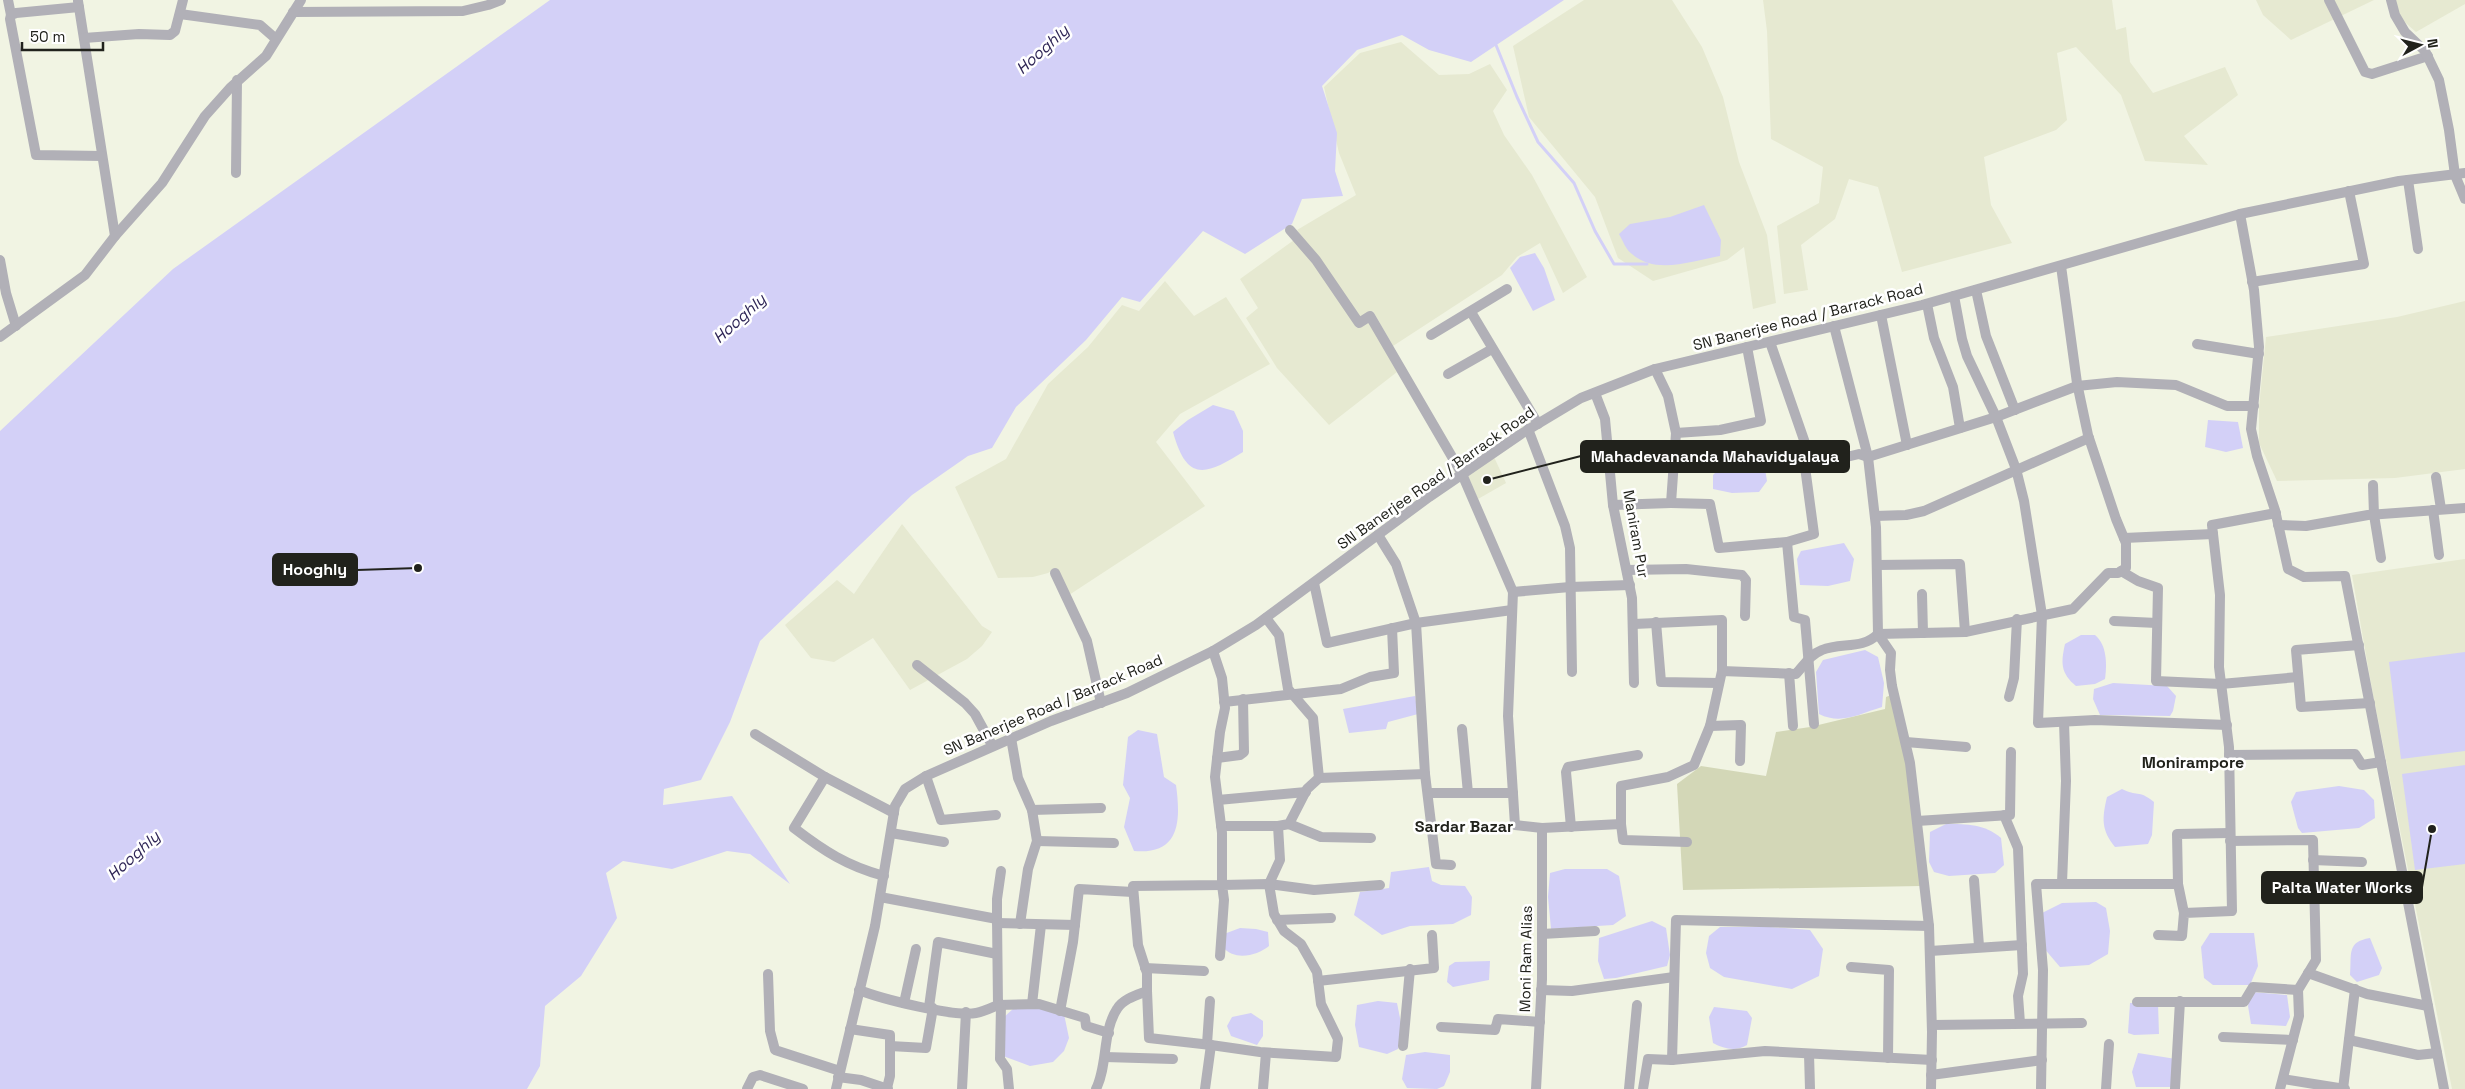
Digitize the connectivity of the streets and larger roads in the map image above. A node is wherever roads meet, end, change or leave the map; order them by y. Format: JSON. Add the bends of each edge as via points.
{"nodes":[{"id":1,"x":8,"y":0,"type":"edge"},
{"id":2,"x":184,"y":0,"type":"edge"},
{"id":3,"x":301,"y":0,"type":"edge"},
{"id":4,"x":501,"y":0,"type":"edge"},
{"id":5,"x":2329,"y":0,"type":"edge"},
{"id":6,"x":2391,"y":0,"type":"edge"},
{"id":7,"x":78,"y":3,"type":"edge"},
{"id":8,"x":292,"y":12,"type":"junction"},
{"id":9,"x":180,"y":14,"type":"junction"},
{"id":10,"x":11,"y":15,"type":"junction"},
{"id":11,"x":84,"y":38,"type":"junction"},
{"id":12,"x":276,"y":39,"type":"junction"},
{"id":13,"x":2428,"y":56,"type":"junction"},
{"id":14,"x":238,"y":80,"type":"junction"},
{"id":15,"x":102,"y":156,"type":"junction"},
{"id":16,"x":236,"y":174,"type":"dead end"},
{"id":17,"x":2460,"y":174,"type":"edge"},
{"id":18,"x":2408,"y":180,"type":"junction"},
{"id":19,"x":2349,"y":191,"type":"junction"},
{"id":20,"x":2465,"y":199,"type":"edge"},
{"id":21,"x":2240,"y":214,"type":"junction"},
{"id":22,"x":1290,"y":230,"type":"dead end"},
{"id":23,"x":115,"y":236,"type":"junction"},
{"id":24,"x":2418,"y":249,"type":"dead end"},
{"id":25,"x":0,"y":260,"type":"edge"},
{"id":26,"x":2061,"y":266,"type":"junction"},
{"id":27,"x":2252,"y":282,"type":"junction"},
{"id":28,"x":1507,"y":289,"type":"dead end"},
{"id":29,"x":1976,"y":290,"type":"junction"},
{"id":30,"x":1954,"y":296,"type":"junction"},
{"id":31,"x":1927,"y":304,"type":"junction"},
{"id":32,"x":1471,"y":312,"type":"junction"},
{"id":33,"x":1881,"y":315,"type":"junction"},
{"id":34,"x":16,"y":326,"type":"junction"},
{"id":35,"x":1834,"y":326,"type":"junction"},
{"id":36,"x":1430,"y":335,"type":"dead end"},
{"id":37,"x":0,"y":337,"type":"edge"},
{"id":38,"x":1770,"y":342,"type":"junction"},
{"id":39,"x":2198,"y":344,"type":"dead end"},
{"id":40,"x":1747,"y":347,"type":"junction"},
{"id":41,"x":1492,"y":349,"type":"junction"},
{"id":42,"x":2258,"y":354,"type":"junction"},
{"id":43,"x":1655,"y":369,"type":"junction"},
{"id":44,"x":1448,"y":374,"type":"dead end"},
{"id":45,"x":2077,"y":386,"type":"junction"},
{"id":46,"x":1595,"y":393,"type":"junction"},
{"id":47,"x":2254,"y":406,"type":"junction"},
{"id":48,"x":2015,"y":410,"type":"junction"},
{"id":49,"x":1996,"y":417,"type":"junction"},
{"id":50,"x":1533,"y":427,"type":"junction"},
{"id":51,"x":1960,"y":428,"type":"junction"},
{"id":52,"x":1676,"y":433,"type":"junction"},
{"id":53,"x":2088,"y":438,"type":"junction"},
{"id":54,"x":1907,"y":445,"type":"junction"},
{"id":55,"x":1868,"y":456,"type":"junction"},
{"id":56,"x":1813,"y":466,"type":"junction"},
{"id":57,"x":2016,"y":469,"type":"junction"},
{"id":58,"x":1462,"y":474,"type":"junction"},
{"id":59,"x":2436,"y":477,"type":"dead end"},
{"id":60,"x":2373,"y":485,"type":"dead end"},
{"id":61,"x":1671,"y":503,"type":"junction"},
{"id":62,"x":1613,"y":505,"type":"junction"},
{"id":63,"x":2465,"y":508,"type":"edge"},
{"id":64,"x":2437,"y":510,"type":"junction"},
{"id":65,"x":2276,"y":513,"type":"junction"},
{"id":66,"x":2374,"y":515,"type":"junction"},
{"id":67,"x":1875,"y":516,"type":"junction"},
{"id":68,"x":2278,"y":525,"type":"junction"},
{"id":69,"x":2213,"y":534,"type":"junction"},
{"id":70,"x":1378,"y":535,"type":"junction"},
{"id":71,"x":2124,"y":538,"type":"junction"},
{"id":72,"x":1787,"y":542,"type":"junction"},
{"id":73,"x":2440,"y":555,"type":"dead end"},
{"id":74,"x":2380,"y":558,"type":"dead end"},
{"id":75,"x":1877,"y":565,"type":"junction"},
{"id":76,"x":1628,"y":570,"type":"junction"},
{"id":77,"x":2121,"y":571,"type":"junction"},
{"id":78,"x":1055,"y":573,"type":"dead end"},
{"id":79,"x":1314,"y":583,"type":"junction"},
{"id":80,"x":1630,"y":585,"type":"junction"},
{"id":81,"x":1570,"y":587,"type":"junction"},
{"id":82,"x":1513,"y":592,"type":"junction"},
{"id":83,"x":1922,"y":594,"type":"dead end"},
{"id":84,"x":1512,"y":610,"type":"junction"},
{"id":85,"x":2042,"y":615,"type":"junction"},
{"id":86,"x":1745,"y":616,"type":"dead end"},
{"id":87,"x":1266,"y":618,"type":"junction"},
{"id":88,"x":2016,"y":620,"type":"junction"},
{"id":89,"x":2114,"y":620,"type":"dead end"},
{"id":90,"x":1656,"y":622,"type":"junction"},
{"id":91,"x":1416,"y":623,"type":"junction"},
{"id":92,"x":2157,"y":623,"type":"junction"},
{"id":93,"x":1634,"y":624,"type":"junction"},
{"id":94,"x":1392,"y":628,"type":"junction"},
{"id":95,"x":1965,"y":632,"type":"junction"},
{"id":96,"x":1924,"y":633,"type":"junction"},
{"id":97,"x":1878,"y":634,"type":"junction"},
{"id":98,"x":2359,"y":645,"type":"junction"},
{"id":99,"x":1213,"y":651,"type":"junction"},
{"id":100,"x":1808,"y":661,"type":"junction"},
{"id":101,"x":917,"y":665,"type":"dead end"},
{"id":102,"x":1722,"y":670,"type":"junction"},
{"id":103,"x":1572,"y":672,"type":"dead end"},
{"id":104,"x":1789,"y":673,"type":"junction"},
{"id":105,"x":2298,"y":677,"type":"junction"},
{"id":106,"x":1634,"y":683,"type":"dead end"},
{"id":107,"x":1719,"y":683,"type":"junction"},
{"id":108,"x":2221,"y":684,"type":"junction"},
{"id":109,"x":1292,"y":694,"type":"junction"},
{"id":110,"x":2009,"y":697,"type":"dead end"},
{"id":111,"x":1242,"y":699,"type":"junction"},
{"id":112,"x":1101,"y":702,"type":"junction"},
{"id":113,"x":1224,"y":702,"type":"junction"},
{"id":114,"x":2370,"y":703,"type":"junction"},
{"id":115,"x":2064,"y":722,"type":"junction"},
{"id":116,"x":1814,"y":724,"type":"dead end"},
{"id":117,"x":2227,"y":725,"type":"junction"},
{"id":118,"x":1710,"y":726,"type":"junction"},
{"id":119,"x":1793,"y":726,"type":"dead end"},
{"id":120,"x":1462,"y":729,"type":"dead end"},
{"id":121,"x":755,"y":734,"type":"dead end"},
{"id":122,"x":1011,"y":738,"type":"junction"},
{"id":123,"x":1906,"y":742,"type":"junction"},
{"id":124,"x":992,"y":745,"type":"junction"},
{"id":125,"x":1966,"y":747,"type":"dead end"},
{"id":126,"x":2011,"y":752,"type":"dead end"},
{"id":127,"x":2229,"y":755,"type":"junction"},
{"id":128,"x":1638,"y":756,"type":"dead end"},
{"id":129,"x":1217,"y":758,"type":"junction"},
{"id":130,"x":1740,"y":762,"type":"dead end"},
{"id":131,"x":2381,"y":762,"type":"junction"},
{"id":132,"x":1425,"y":774,"type":"junction"},
{"id":133,"x":926,"y":776,"type":"junction"},
{"id":134,"x":825,"y":777,"type":"junction"},
{"id":135,"x":1319,"y":778,"type":"junction"},
{"id":136,"x":1306,"y":792,"type":"junction"},
{"id":137,"x":1429,"y":793,"type":"junction"},
{"id":138,"x":1468,"y":793,"type":"junction"},
{"id":139,"x":1513,"y":793,"type":"junction"},
{"id":140,"x":1218,"y":800,"type":"junction"},
{"id":141,"x":1101,"y":808,"type":"dead end"},
{"id":142,"x":1032,"y":810,"type":"junction"},
{"id":143,"x":894,"y":813,"type":"junction"},
{"id":144,"x":996,"y":814,"type":"dead end"},
{"id":145,"x":2004,"y":815,"type":"junction"},
{"id":146,"x":1917,"y":821,"type":"junction"},
{"id":147,"x":1289,"y":824,"type":"junction"},
{"id":148,"x":1621,"y":824,"type":"junction"},
{"id":149,"x":1222,"y":826,"type":"junction"},
{"id":150,"x":1278,"y":826,"type":"junction"},
{"id":151,"x":1571,"y":827,"type":"junction"},
{"id":152,"x":1542,"y":828,"type":"junction"},
{"id":153,"x":891,"y":833,"type":"junction"},
{"id":154,"x":2230,"y":837,"type":"junction"},
{"id":155,"x":1371,"y":838,"type":"dead end"},
{"id":156,"x":1037,"y":841,"type":"junction"},
{"id":157,"x":944,"y":842,"type":"dead end"},
{"id":158,"x":1687,"y":842,"type":"dead end"},
{"id":159,"x":1114,"y":843,"type":"dead end"},
{"id":160,"x":2313,"y":860,"type":"junction"},
{"id":161,"x":2362,"y":862,"type":"dead end"},
{"id":162,"x":1451,"y":865,"type":"dead end"},
{"id":163,"x":1001,"y":871,"type":"dead end"},
{"id":164,"x":884,"y":876,"type":"junction"},
{"id":165,"x":1974,"y":880,"type":"dead end"},
{"id":166,"x":2062,"y":883,"type":"junction"},
{"id":167,"x":1269,"y":884,"type":"junction"},
{"id":168,"x":2178,"y":884,"type":"junction"},
{"id":169,"x":1222,"y":885,"type":"junction"},
{"id":170,"x":1380,"y":885,"type":"dead end"},
{"id":171,"x":2368,"y":885,"type":"dead end"},
{"id":172,"x":2315,"y":889,"type":"junction"},
{"id":173,"x":1133,"y":892,"type":"junction"},
{"id":174,"x":880,"y":897,"type":"junction"},
{"id":175,"x":2184,"y":913,"type":"junction"},
{"id":176,"x":1331,"y":918,"type":"dead end"},
{"id":177,"x":1277,"y":920,"type":"junction"},
{"id":178,"x":997,"y":921,"type":"junction"},
{"id":179,"x":1020,"y":924,"type":"junction"},
{"id":180,"x":1075,"y":925,"type":"junction"},
{"id":181,"x":1041,"y":926,"type":"junction"},
{"id":182,"x":1929,"y":926,"type":"junction"},
{"id":183,"x":1595,"y":931,"type":"dead end"},
{"id":184,"x":1542,"y":934,"type":"junction"},
{"id":185,"x":1432,"y":935,"type":"dead end"},
{"id":186,"x":2158,"y":935,"type":"dead end"},
{"id":187,"x":2022,"y":945,"type":"junction"},
{"id":188,"x":1979,"y":946,"type":"junction"},
{"id":189,"x":916,"y":949,"type":"dead end"},
{"id":190,"x":1930,"y":950,"type":"junction"},
{"id":191,"x":997,"y":954,"type":"junction"},
{"id":192,"x":1220,"y":956,"type":"dead end"},
{"id":193,"x":1851,"y":967,"type":"dead end"},
{"id":194,"x":1145,"y":968,"type":"junction"},
{"id":195,"x":1410,"y":969,"type":"junction"},
{"id":196,"x":1204,"y":970,"type":"dead end"},
{"id":197,"x":2308,"y":973,"type":"junction"},
{"id":198,"x":768,"y":974,"type":"dead end"},
{"id":199,"x":1674,"y":977,"type":"junction"},
{"id":200,"x":1318,"y":981,"type":"junction"},
{"id":201,"x":2355,"y":989,"type":"junction"},
{"id":202,"x":859,"y":990,"type":"junction"},
{"id":203,"x":1541,"y":990,"type":"junction"},
{"id":204,"x":2298,"y":990,"type":"junction"},
{"id":205,"x":1147,"y":991,"type":"junction"},
{"id":206,"x":1210,"y":1001,"type":"dead end"},
{"id":207,"x":2180,"y":1001,"type":"junction"},
{"id":208,"x":2137,"y":1002,"type":"dead end"},
{"id":209,"x":904,"y":1003,"type":"junction"},
{"id":210,"x":1032,"y":1004,"type":"junction"},
{"id":211,"x":999,"y":1005,"type":"junction"},
{"id":212,"x":1637,"y":1005,"type":"dead end"},
{"id":213,"x":2428,"y":1006,"type":"junction"},
{"id":214,"x":931,"y":1007,"type":"junction"},
{"id":215,"x":1060,"y":1011,"type":"junction"},
{"id":216,"x":966,"y":1012,"type":"junction"},
{"id":217,"x":1540,"y":1022,"type":"junction"},
{"id":218,"x":2043,"y":1022,"type":"junction"},
{"id":219,"x":2020,"y":1023,"type":"junction"},
{"id":220,"x":2082,"y":1023,"type":"dead end"},
{"id":221,"x":1932,"y":1024,"type":"junction"},
{"id":222,"x":1441,"y":1027,"type":"dead end"},
{"id":223,"x":850,"y":1029,"type":"junction"},
{"id":224,"x":1109,"y":1033,"type":"junction"},
{"id":225,"x":2223,"y":1036,"type":"dead end"},
{"id":226,"x":2293,"y":1040,"type":"junction"},
{"id":227,"x":2349,"y":1040,"type":"junction"},
{"id":228,"x":2109,"y":1044,"type":"dead end"},
{"id":229,"x":1209,"y":1045,"type":"junction"},
{"id":230,"x":890,"y":1046,"type":"junction"},
{"id":231,"x":1404,"y":1046,"type":"dead end"},
{"id":232,"x":1266,"y":1052,"type":"junction"},
{"id":233,"x":2437,"y":1053,"type":"junction"},
{"id":234,"x":1809,"y":1054,"type":"junction"},
{"id":235,"x":1105,"y":1057,"type":"junction"},
{"id":236,"x":1888,"y":1058,"type":"junction"},
{"id":237,"x":1173,"y":1059,"type":"dead end"},
{"id":238,"x":1672,"y":1060,"type":"junction"},
{"id":239,"x":1932,"y":1060,"type":"junction"},
{"id":240,"x":2042,"y":1060,"type":"junction"},
{"id":241,"x":839,"y":1074,"type":"junction"},
{"id":242,"x":1931,"y":1075,"type":"junction"},
{"id":243,"x":2282,"y":1084,"type":"edge"},
{"id":244,"x":888,"y":1088,"type":"edge"},
{"id":245,"x":747,"y":1089,"type":"edge"},
{"id":246,"x":803,"y":1089,"type":"edge"},
{"id":247,"x":836,"y":1089,"type":"edge"},
{"id":248,"x":962,"y":1089,"type":"edge"},
{"id":249,"x":1009,"y":1089,"type":"edge"},
{"id":250,"x":1096,"y":1089,"type":"edge"},
{"id":251,"x":1205,"y":1089,"type":"edge"},
{"id":252,"x":1263,"y":1089,"type":"edge"},
{"id":253,"x":1536,"y":1089,"type":"edge"},
{"id":254,"x":1629,"y":1089,"type":"edge"},
{"id":255,"x":1643,"y":1089,"type":"edge"},
{"id":256,"x":1810,"y":1089,"type":"edge"},
{"id":257,"x":1931,"y":1089,"type":"edge"},
{"id":258,"x":2041,"y":1089,"type":"edge"},
{"id":259,"x":2106,"y":1089,"type":"edge"},
{"id":260,"x":2175,"y":1089,"type":"edge"},
{"id":261,"x":2344,"y":1089,"type":"edge"},
{"id":262,"x":2444,"y":1089,"type":"edge"}],
"edges":[{"from":1,"to":10,"type":"street"},
{"from":2,"to":9,"type":"street"},
{"from":3,"to":8,"type":"street"},
{"from":4,"to":8,"type":"street","via":[[488,6],[462,10]]},
{"from":5,"to":13,"type":"street","via":[[2365,72],[2372,74]]},
{"from":6,"to":13,"type":"street","via":[[2405,32]]},
{"from":7,"to":10,"type":"street"},
{"from":7,"to":11,"type":"street"},
{"from":8,"to":12,"type":"street"},
{"from":9,"to":11,"type":"street","via":[[175,31],[170,35]]},
{"from":9,"to":12,"type":"street","via":[[260,25]]},
{"from":10,"to":15,"type":"street","via":[[36,155]]},
{"from":11,"to":15,"type":"street"},
{"from":12,"to":14,"type":"street","via":[[262,61]]},
{"from":13,"to":17,"type":"street","via":[[2439,80]]},
{"from":14,"to":16,"type":"street"},
{"from":14,"to":23,"type":"street","via":[[205,116],[162,183]]},
{"from":15,"to":23,"type":"street"},
{"from":17,"to":18,"type":"street","name":"SN Banerjee Road / Barrack Road"},
{"from":17,"to":20,"type":"street"},
{"from":18,"to":19,"type":"street","name":"SN Banerjee Road / Barrack Road"},
{"from":18,"to":24,"type":"street"},
{"from":19,"to":21,"type":"street","name":"SN Banerjee Road / Barrack Road"},
{"from":19,"to":27,"type":"street","via":[[2364,264]]},
{"from":21,"to":26,"type":"street","name":"SN Banerjee Road / Barrack Road"},
{"from":21,"to":27,"type":"street"},
{"from":22,"to":58,"type":"street","via":[[1316,260],[1359,323],[1370,316]]},
{"from":23,"to":34,"type":"street","via":[[77,282]]},
{"from":25,"to":34,"type":"street"},
{"from":26,"to":29,"type":"street","name":"SN Banerjee Road / Barrack Road"},
{"from":26,"to":45,"type":"street"},
{"from":27,"to":42,"type":"street"},
{"from":28,"to":32,"type":"street"},
{"from":29,"to":30,"type":"street","name":"SN Banerjee Road / Barrack Road"},
{"from":29,"to":48,"type":"street","via":[[1986,336]]},
{"from":30,"to":31,"type":"street","name":"SN Banerjee Road / Barrack Road"},
{"from":30,"to":49,"type":"street","via":[[1967,356]]},
{"from":31,"to":33,"type":"street","name":"SN Banerjee Road / Barrack Road"},
{"from":31,"to":51,"type":"street","via":[[1934,338],[1953,387]]},
{"from":32,"to":36,"type":"street"},
{"from":32,"to":41,"type":"street"},
{"from":33,"to":35,"type":"street","name":"SN Banerjee Road / Barrack Road"},
{"from":33,"to":54,"type":"street"},
{"from":34,"to":37,"type":"street"},
{"from":35,"to":38,"type":"street","name":"SN Banerjee Road / Barrack Road"},
{"from":35,"to":55,"type":"street"},
{"from":38,"to":40,"type":"street","name":"SN Banerjee Road / Barrack Road"},
{"from":38,"to":56,"type":"street"},
{"from":39,"to":42,"type":"street"},
{"from":40,"to":43,"type":"street","name":"SN Banerjee Road / Barrack Road"},
{"from":40,"to":52,"type":"street","via":[[1761,421],[1720,430]]},
{"from":41,"to":44,"type":"street"},
{"from":41,"to":50,"type":"street"},
{"from":42,"to":47,"type":"street"},
{"from":43,"to":46,"type":"street","name":"SN Banerjee Road / Barrack Road"},
{"from":43,"to":52,"type":"street","via":[[1668,396]]},
{"from":45,"to":47,"type":"street","via":[[2116,382],[2176,384],[2227,406]]},
{"from":45,"to":48,"type":"street"},
{"from":45,"to":53,"type":"street"},
{"from":46,"to":50,"type":"street","name":"SN Banerjee Road / Barrack Road"},
{"from":46,"to":62,"type":"street","name":"Maniram Pur","via":[[1605,419]]},
{"from":47,"to":65,"type":"street","via":[[2251,429]]},
{"from":48,"to":49,"type":"street"},
{"from":49,"to":51,"type":"street"},
{"from":49,"to":57,"type":"street"},
{"from":50,"to":58,"type":"street","name":"SN Banerjee Road / Barrack Road"},
{"from":50,"to":81,"type":"street","via":[[1565,526],[1570,548]]},
{"from":51,"to":54,"type":"street"},
{"from":52,"to":61,"type":"street"},
{"from":53,"to":57,"type":"street"},
{"from":53,"to":71,"type":"street"},
{"from":54,"to":55,"type":"street"},
{"from":55,"to":56,"type":"street","via":[[1859,454]]},
{"from":55,"to":67,"type":"street"},
{"from":56,"to":72,"type":"street","via":[[1805,467],[1814,534]]},
{"from":57,"to":67,"type":"street","via":[[1924,511]]},
{"from":57,"to":85,"type":"street"},
{"from":58,"to":70,"type":"street","name":"SN Banerjee Road / Barrack Road"},
{"from":58,"to":82,"type":"street"},
{"from":59,"to":64,"type":"street"},
{"from":60,"to":66,"type":"street"},
{"from":61,"to":62,"type":"street"},
{"from":61,"to":72,"type":"street","via":[[1710,504],[1719,548]]},
{"from":62,"to":76,"type":"street","name":"Maniram Pur"},
{"from":63,"to":64,"type":"street"},
{"from":64,"to":66,"type":"street"},
{"from":64,"to":73,"type":"street"},
{"from":65,"to":68,"type":"street"},
{"from":65,"to":69,"type":"street","via":[[2212,525]]},
{"from":66,"to":68,"type":"street","via":[[2306,526]]},
{"from":66,"to":74,"type":"street"},
{"from":67,"to":75,"type":"street"},
{"from":68,"to":98,"type":"street","via":[[2288,569],[2304,578],[2346,576]]},
{"from":69,"to":71,"type":"street"},
{"from":69,"to":108,"type":"street","via":[[2220,595]]},
{"from":70,"to":79,"type":"street","name":"SN Banerjee Road / Barrack Road"},
{"from":70,"to":91,"type":"street","via":[[1396,564]]},
{"from":71,"to":77,"type":"street","via":[[2126,568]]},
{"from":72,"to":100,"type":"street","via":[[1794,617],[1805,620]]},
{"from":75,"to":95,"type":"street","via":[[1960,564]]},
{"from":75,"to":97,"type":"street"},
{"from":76,"to":80,"type":"street","name":"Maniram Pur"},
{"from":76,"to":86,"type":"street","via":[[1686,569],[1742,575],[1746,580]]},
{"from":77,"to":85,"type":"street","via":[[2108,573],[2073,609]]},
{"from":77,"to":92,"type":"street","via":[[2156,586]]},
{"from":78,"to":112,"type":"street","via":[[1087,641]]},
{"from":79,"to":87,"type":"street","name":"SN Banerjee Road / Barrack Road"},
{"from":79,"to":94,"type":"street","via":[[1327,643]]},
{"from":80,"to":81,"type":"street"},
{"from":80,"to":93,"type":"street","name":"Maniram Pur"},
{"from":81,"to":82,"type":"street"},
{"from":81,"to":103,"type":"street"},
{"from":82,"to":84,"type":"street"},
{"from":83,"to":96,"type":"street"},
{"from":84,"to":91,"type":"street"},
{"from":84,"to":139,"type":"street","via":[[1508,716]]},
{"from":85,"to":88,"type":"street"},
{"from":85,"to":115,"type":"street","via":[[2038,723]]},
{"from":87,"to":99,"type":"street","name":"SN Banerjee Road / Barrack Road"},
{"from":87,"to":109,"type":"street","via":[[1279,636],[1288,689]]},
{"from":88,"to":95,"type":"street"},
{"from":88,"to":110,"type":"street","via":[[2014,678]]},
{"from":89,"to":92,"type":"street"},
{"from":90,"to":93,"type":"street"},
{"from":90,"to":102,"type":"street","via":[[1722,620]]},
{"from":90,"to":107,"type":"street","via":[[1661,682]]},
{"from":91,"to":94,"type":"street"},
{"from":91,"to":132,"type":"street"},
{"from":92,"to":108,"type":"street","via":[[2156,682]]},
{"from":93,"to":106,"type":"street","name":"Maniram Pur"},
{"from":94,"to":109,"type":"street","via":[[1394,673],[1370,677],[1347,688]]},
{"from":95,"to":96,"type":"street"},
{"from":96,"to":97,"type":"street"},
{"from":97,"to":100,"type":"street","via":[[1870,642],[1824,649]]},
{"from":97,"to":123,"type":"street","via":[[1891,653],[1891,678]]},
{"from":98,"to":105,"type":"street","via":[[2296,650]]},
{"from":98,"to":114,"type":"street"},
{"from":99,"to":112,"type":"street","name":"SN Banerjee Road / Barrack Road","via":[[1127,693]]},
{"from":99,"to":113,"type":"street","via":[[1222,678]]},
{"from":100,"to":104,"type":"street","via":[[1796,674]]},
{"from":100,"to":116,"type":"street"},
{"from":101,"to":124,"type":"street","via":[[966,704]]},
{"from":102,"to":104,"type":"street"},
{"from":102,"to":107,"type":"street"},
{"from":104,"to":119,"type":"street"},
{"from":105,"to":108,"type":"street"},
{"from":105,"to":114,"type":"street","via":[[2301,707]]},
{"from":107,"to":118,"type":"street"},
{"from":108,"to":117,"type":"street"},
{"from":109,"to":111,"type":"street"},
{"from":109,"to":135,"type":"street","via":[[1313,718]]},
{"from":111,"to":113,"type":"street"},
{"from":111,"to":129,"type":"street","via":[[1244,752]]},
{"from":112,"to":122,"type":"street","name":"SN Banerjee Road / Barrack Road"},
{"from":113,"to":129,"type":"street"},
{"from":114,"to":131,"type":"street"},
{"from":115,"to":117,"type":"street","via":[[2095,720]]},
{"from":115,"to":166,"type":"street","via":[[2066,781]]},
{"from":117,"to":127,"type":"street"},
{"from":118,"to":130,"type":"street","via":[[1741,725]]},
{"from":118,"to":148,"type":"street","via":[[1694,765],[1668,777],[1621,786]]},
{"from":120,"to":138,"type":"street"},
{"from":121,"to":134,"type":"street"},
{"from":122,"to":124,"type":"street","name":"SN Banerjee Road / Barrack Road"},
{"from":122,"to":142,"type":"street","via":[[1018,778]]},
{"from":123,"to":125,"type":"street"},
{"from":123,"to":146,"type":"street"},
{"from":124,"to":133,"type":"street","name":"SN Banerjee Road / Barrack Road"},
{"from":126,"to":145,"type":"street","via":[[2010,815]]},
{"from":127,"to":131,"type":"street","via":[[2355,754],[2362,765]]},
{"from":127,"to":154,"type":"street"},
{"from":128,"to":151,"type":"street","via":[[1568,767]]},
{"from":129,"to":140,"type":"street"},
{"from":131,"to":213,"type":"street"},
{"from":132,"to":135,"type":"street"},
{"from":132,"to":137,"type":"street"},
{"from":133,"to":143,"type":"street","name":"SN Banerjee Road / Barrack Road","via":[[905,789]]},
{"from":133,"to":144,"type":"street","via":[[941,820]]},
{"from":134,"to":143,"type":"street"},
{"from":134,"to":164,"type":"street","via":[[794,828],[830,855],[860,870]]},
{"from":135,"to":136,"type":"street"},
{"from":136,"to":140,"type":"street"},
{"from":136,"to":147,"type":"street"},
{"from":137,"to":138,"type":"street"},
{"from":137,"to":162,"type":"street","via":[[1436,864]]},
{"from":138,"to":139,"type":"street"},
{"from":139,"to":152,"type":"street","via":[[1515,825]]},
{"from":140,"to":149,"type":"street"},
{"from":141,"to":142,"type":"street"},
{"from":142,"to":156,"type":"street"},
{"from":143,"to":153,"type":"street","name":"SN Banerjee Road / Barrack Road"},
{"from":145,"to":146,"type":"street"},
{"from":145,"to":187,"type":"street","via":[[2018,848]]},
{"from":146,"to":182,"type":"street"},
{"from":147,"to":150,"type":"street"},
{"from":147,"to":155,"type":"street","via":[[1321,836]]},
{"from":148,"to":151,"type":"street"},
{"from":148,"to":158,"type":"street","via":[[1623,840]]},
{"from":149,"to":150,"type":"street"},
{"from":149,"to":169,"type":"street"},
{"from":150,"to":167,"type":"street","via":[[1280,860]]},
{"from":151,"to":152,"type":"street"},
{"from":152,"to":184,"type":"street","name":"Moni Ram Alias"},
{"from":153,"to":157,"type":"street"},
{"from":153,"to":164,"type":"street","name":"SN Banerjee Road / Barrack Road"},
{"from":154,"to":160,"type":"street","via":[[2313,840]]},
{"from":154,"to":168,"type":"street","via":[[2177,834]]},
{"from":154,"to":175,"type":"street","via":[[2232,911]]},
{"from":156,"to":159,"type":"street"},
{"from":156,"to":179,"type":"street","via":[[1028,869]]},
{"from":160,"to":161,"type":"street"},
{"from":160,"to":172,"type":"street"},
{"from":163,"to":178,"type":"street"},
{"from":164,"to":174,"type":"street","name":"SN Banerjee Road / Barrack Road"},
{"from":165,"to":188,"type":"street"},
{"from":166,"to":168,"type":"street"},
{"from":166,"to":218,"type":"street","via":[[2036,884],[2043,970]]},
{"from":167,"to":169,"type":"street"},
{"from":167,"to":170,"type":"street","via":[[1314,890]]},
{"from":167,"to":177,"type":"street"},
{"from":168,"to":175,"type":"street"},
{"from":169,"to":173,"type":"street","via":[[1133,886]]},
{"from":169,"to":192,"type":"street"},
{"from":171,"to":172,"type":"street"},
{"from":172,"to":197,"type":"street","via":[[2316,960]]},
{"from":173,"to":180,"type":"street","via":[[1079,889]]},
{"from":173,"to":194,"type":"street","via":[[1138,945]]},
{"from":174,"to":178,"type":"street"},
{"from":174,"to":202,"type":"street","name":"SN Banerjee Road / Barrack Road"},
{"from":175,"to":186,"type":"street","via":[[2182,936]]},
{"from":176,"to":177,"type":"street"},
{"from":177,"to":200,"type":"street","via":[[1284,932],[1301,944],[1317,972]]},
{"from":178,"to":179,"type":"street"},
{"from":178,"to":191,"type":"street"},
{"from":179,"to":181,"type":"street"},
{"from":180,"to":181,"type":"street"},
{"from":180,"to":215,"type":"street"},
{"from":181,"to":210,"type":"street"},
{"from":182,"to":190,"type":"street"},
{"from":182,"to":199,"type":"street","via":[[1676,920]]},
{"from":183,"to":184,"type":"street"},
{"from":184,"to":203,"type":"street","name":"Moni Ram Alias"},
{"from":185,"to":195,"type":"street","via":[[1435,967]]},
{"from":187,"to":188,"type":"street"},
{"from":187,"to":219,"type":"street","via":[[2023,974],[2018,996]]},
{"from":188,"to":190,"type":"street"},
{"from":189,"to":209,"type":"street"},
{"from":190,"to":221,"type":"street"},
{"from":191,"to":211,"type":"street"},
{"from":191,"to":214,"type":"street","via":[[938,942]]},
{"from":193,"to":236,"type":"street","via":[[1889,970]]},
{"from":194,"to":196,"type":"street"},
{"from":194,"to":205,"type":"street"},
{"from":195,"to":200,"type":"street"},
{"from":195,"to":231,"type":"street"},
{"from":197,"to":201,"type":"street"},
{"from":197,"to":204,"type":"street"},
{"from":198,"to":241,"type":"street","via":[[770,1031],[775,1050]]},
{"from":199,"to":203,"type":"street","via":[[1572,991]]},
{"from":199,"to":238,"type":"street"},
{"from":200,"to":232,"type":"street","via":[[1322,1004],[1338,1039],[1336,1057]]},
{"from":201,"to":213,"type":"street"},
{"from":201,"to":227,"type":"street"},
{"from":202,"to":209,"type":"street"},
{"from":202,"to":223,"type":"street","name":"SN Banerjee Road / Barrack Road"},
{"from":203,"to":217,"type":"street","name":"Moni Ram Alias"},
{"from":204,"to":207,"type":"street","via":[[2253,988],[2244,1002]]},
{"from":204,"to":226,"type":"street","via":[[2299,1016]]},
{"from":205,"to":224,"type":"street","via":[[1117,1008]]},
{"from":205,"to":229,"type":"street","via":[[1149,1038]]},
{"from":206,"to":229,"type":"street"},
{"from":207,"to":208,"type":"street"},
{"from":207,"to":260,"type":"street"},
{"from":209,"to":214,"type":"street"},
{"from":210,"to":211,"type":"street"},
{"from":210,"to":215,"type":"street"},
{"from":211,"to":216,"type":"street","via":[[976,1013]]},
{"from":211,"to":249,"type":"street","via":[[1000,1059],[1007,1069]]},
{"from":212,"to":254,"type":"street"},
{"from":213,"to":233,"type":"street"},
{"from":214,"to":216,"type":"street"},
{"from":214,"to":230,"type":"street","via":[[926,1048]]},
{"from":215,"to":224,"type":"street","via":[[1084,1018],[1086,1026]]},
{"from":216,"to":248,"type":"street"},
{"from":217,"to":222,"type":"street","via":[[1498,1019],[1495,1030]]},
{"from":217,"to":253,"type":"street","name":"Moni Ram Alias"},
{"from":218,"to":219,"type":"street"},
{"from":218,"to":220,"type":"street"},
{"from":218,"to":240,"type":"street"},
{"from":219,"to":221,"type":"street"},
{"from":221,"to":239,"type":"street"},
{"from":223,"to":230,"type":"street","via":[[890,1035]]},
{"from":223,"to":241,"type":"street","name":"SN Banerjee Road / Barrack Road"},
{"from":224,"to":235,"type":"street"},
{"from":225,"to":226,"type":"street"},
{"from":226,"to":243,"type":"street"},
{"from":227,"to":233,"type":"street","via":[[2418,1055]]},
{"from":227,"to":261,"type":"street"},
{"from":228,"to":259,"type":"street"},
{"from":229,"to":232,"type":"street"},
{"from":229,"to":251,"type":"street"},
{"from":230,"to":244,"type":"street"},
{"from":232,"to":252,"type":"street"},
{"from":233,"to":262,"type":"street"},
{"from":234,"to":236,"type":"street"},
{"from":234,"to":238,"type":"street","via":[[1765,1051]]},
{"from":234,"to":256,"type":"street"},
{"from":235,"to":237,"type":"street"},
{"from":235,"to":250,"type":"street"},
{"from":236,"to":239,"type":"street"},
{"from":238,"to":255,"type":"street","via":[[1648,1059]]},
{"from":239,"to":242,"type":"street"},
{"from":240,"to":242,"type":"street"},
{"from":240,"to":258,"type":"street"},
{"from":241,"to":244,"type":"street"},
{"from":241,"to":247,"type":"street","name":"SN Banerjee Road / Barrack Road"},
{"from":242,"to":257,"type":"street"},
{"from":243,"to":261,"type":"street"},
{"from":245,"to":246,"type":"street","via":[[752,1077],[760,1075]]}]}
